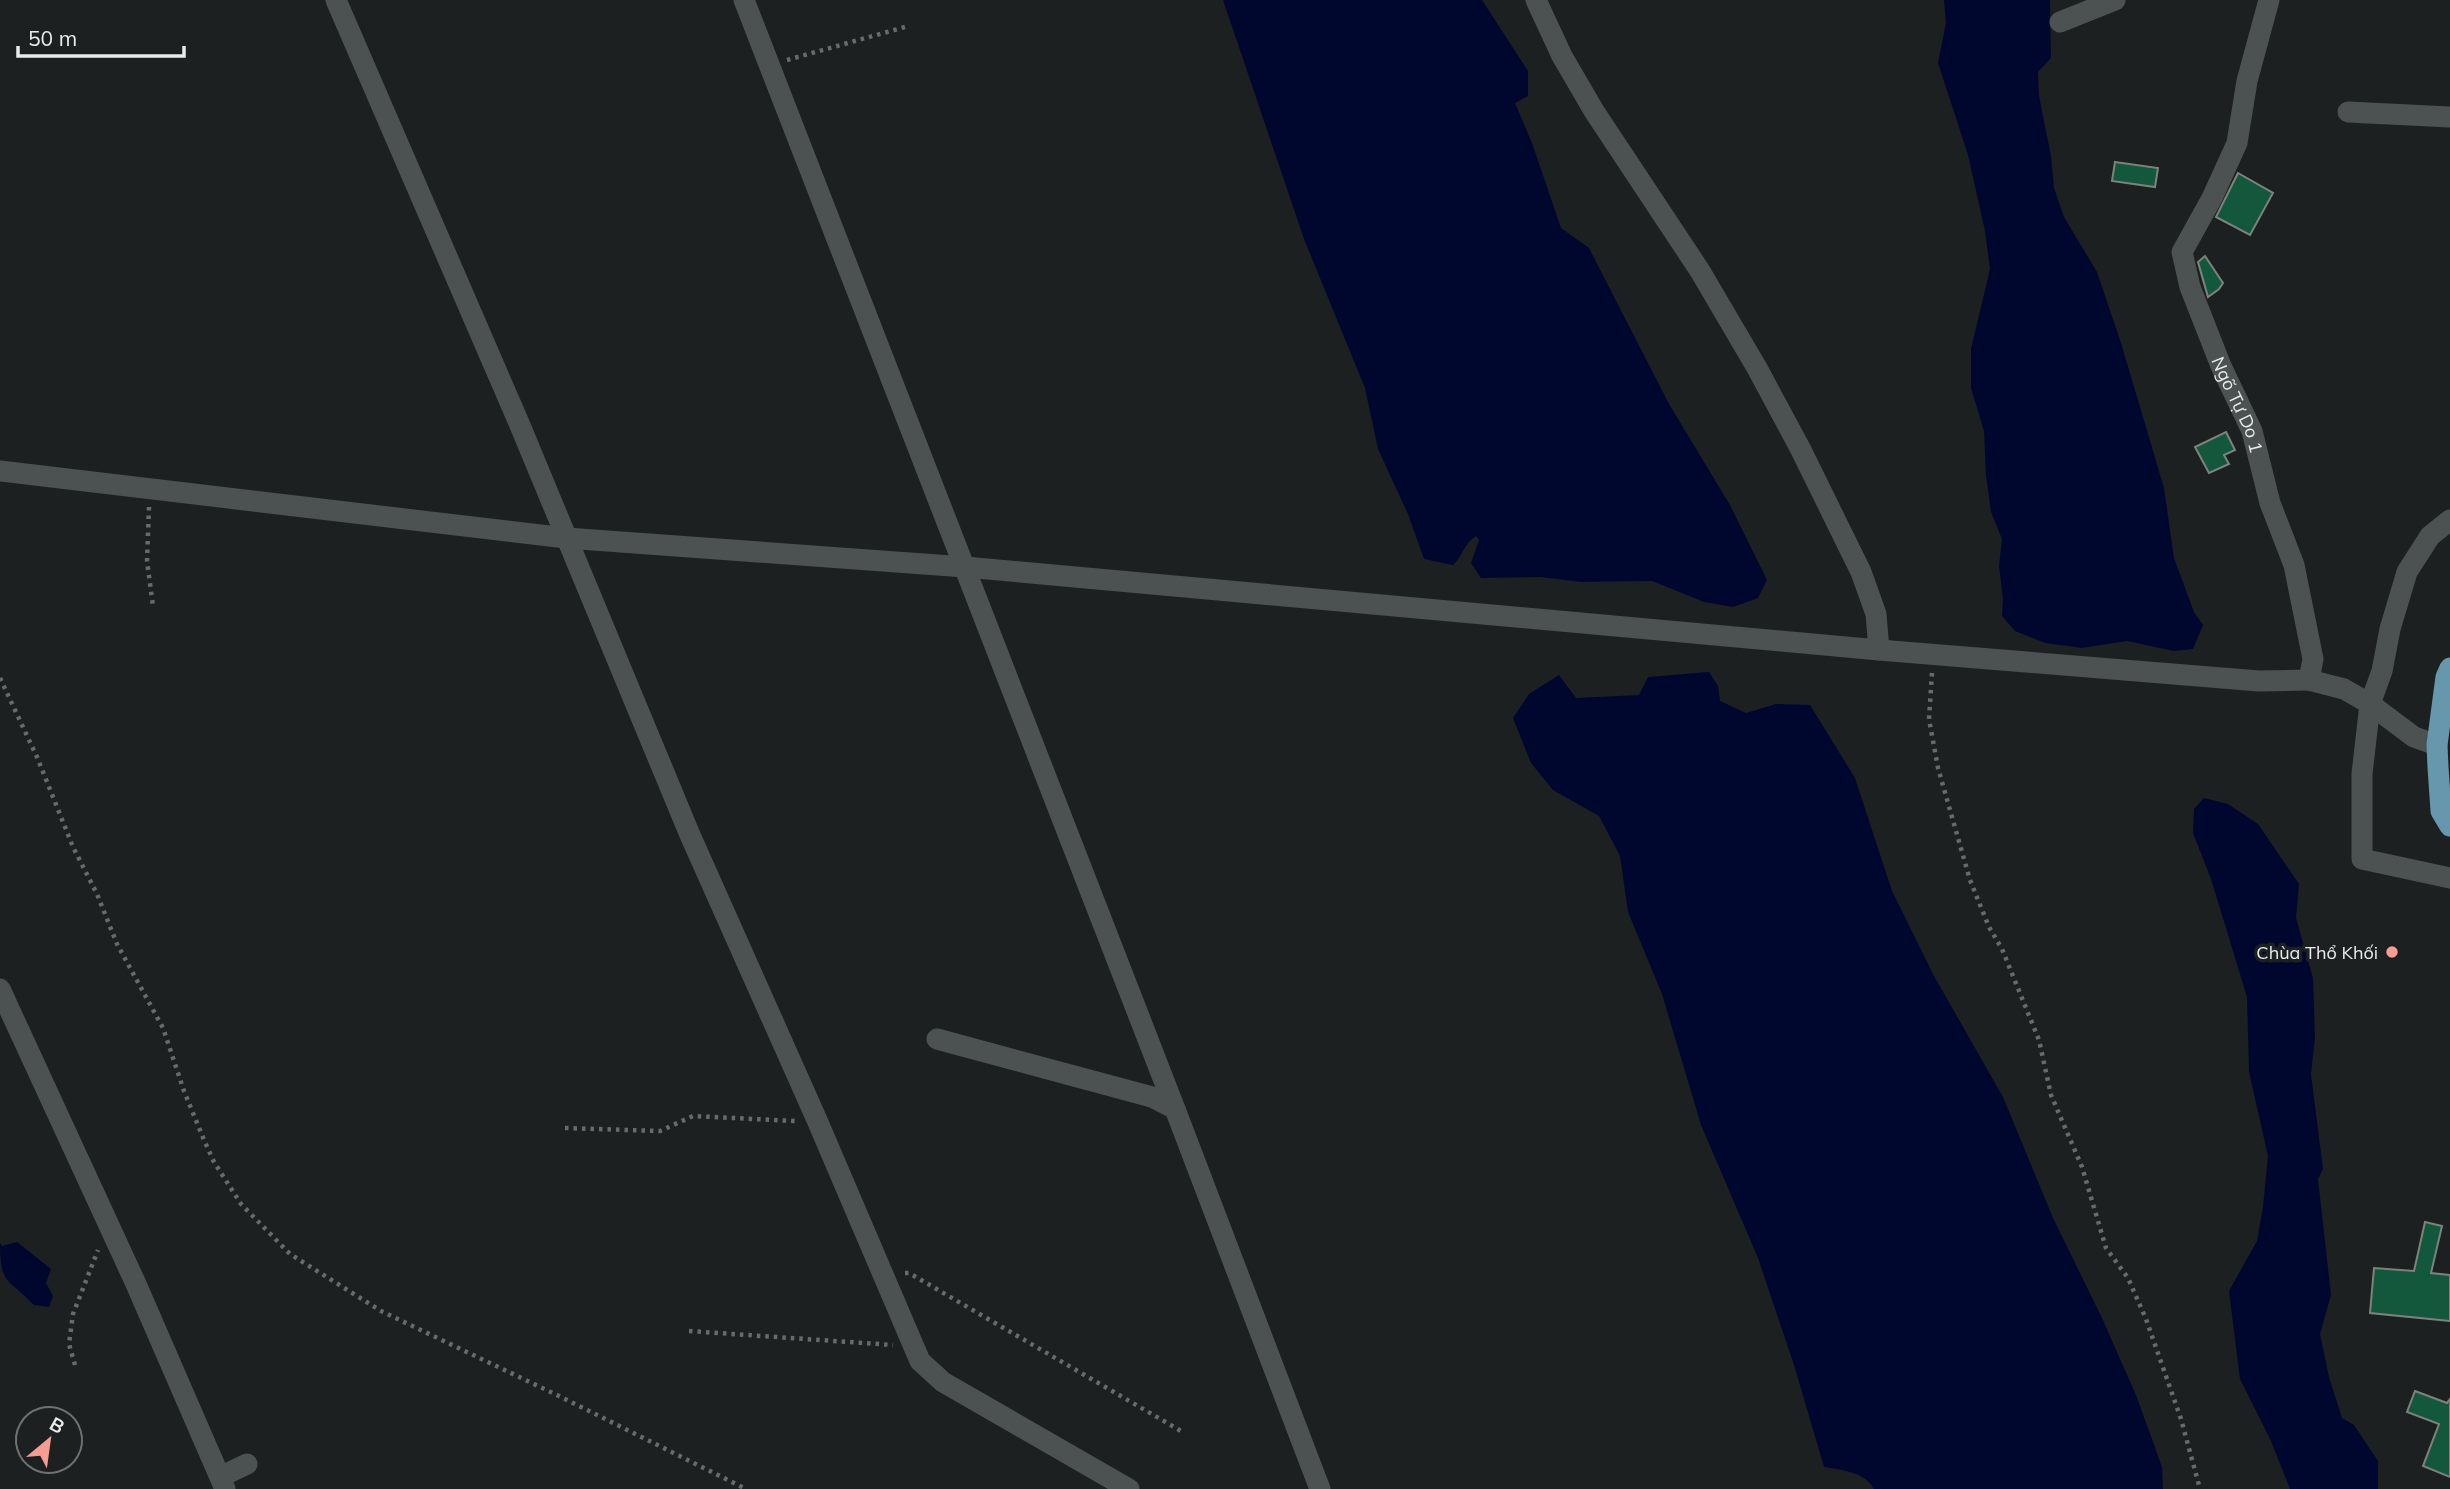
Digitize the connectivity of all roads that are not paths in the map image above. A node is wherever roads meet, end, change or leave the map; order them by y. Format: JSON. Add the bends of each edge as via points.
{"nodes":[{"id":1,"x":336,"y":0,"type":"edge"},
{"id":2,"x":744,"y":0,"type":"edge"},
{"id":3,"x":1536,"y":0,"type":"edge"},
{"id":4,"x":2115,"y":0,"type":"edge"},
{"id":5,"x":2269,"y":0,"type":"edge"},
{"id":6,"x":2060,"y":22,"type":"dead end"},
{"id":7,"x":2348,"y":112,"type":"dead end"},
{"id":8,"x":2450,"y":117,"type":"edge"},
{"id":9,"x":0,"y":471,"type":"edge"},
{"id":10,"x":2450,"y":520,"type":"edge"},
{"id":11,"x":566,"y":538,"type":"junction"},
{"id":12,"x":965,"y":567,"type":"junction"},
{"id":13,"x":1879,"y":650,"type":"junction"},
{"id":14,"x":2450,"y":667,"type":"edge"},
{"id":15,"x":2309,"y":680,"type":"junction"},
{"id":16,"x":2370,"y":704,"type":"junction"},
{"id":17,"x":2437,"y":745,"type":"junction"},
{"id":18,"x":2450,"y":826,"type":"edge"},
{"id":19,"x":2450,"y":878,"type":"edge"},
{"id":20,"x":0,"y":989,"type":"edge"},
{"id":21,"x":937,"y":1039,"type":"dead end"},
{"id":22,"x":1175,"y":1110,"type":"junction"},
{"id":23,"x":247,"y":1464,"type":"dead end"},
{"id":24,"x":222,"y":1483,"type":"edge"},
{"id":25,"x":1129,"y":1489,"type":"edge"},
{"id":26,"x":1320,"y":1489,"type":"edge"}],
"edges":[{"from":1,"to":11,"type":"street"},
{"from":2,"to":12,"type":"street"},
{"from":3,"to":13,"type":"street","via":[[1594,111],[1700,271],[1801,450],[1861,572],[1876,614]]},
{"from":4,"to":6,"type":"street"},
{"from":5,"to":15,"type":"street","name":"Ngõ Tự Do 1","via":[[2247,81],[2237,143],[2182,252],[2190,287],[2252,431],[2270,503],[2294,565],[2313,659]]},
{"from":7,"to":8,"type":"street"},
{"from":9,"to":11,"type":"street"},
{"from":10,"to":16,"type":"street","via":[[2430,536],[2407,572]]},
{"from":11,"to":12,"type":"street"},
{"from":11,"to":25,"type":"street","via":[[920,1361],[943,1382]]},
{"from":12,"to":13,"type":"street"},
{"from":12,"to":22,"type":"street"},
{"from":13,"to":15,"type":"street","via":[[2259,681]]},
{"from":14,"to":17,"type":"main road"},
{"from":15,"to":16,"type":"street","via":[[2344,689]]},
{"from":16,"to":17,"type":"street","via":[[2414,737]]},
{"from":16,"to":19,"type":"street","via":[[2362,774],[2362,859]]},
{"from":17,"to":18,"type":"main road","via":[[2441,811]]},
{"from":20,"to":24,"type":"street","via":[[114,1234]]},
{"from":21,"to":22,"type":"street","via":[[1152,1097]]},
{"from":22,"to":26,"type":"street"},
{"from":23,"to":24,"type":"street"}]}
